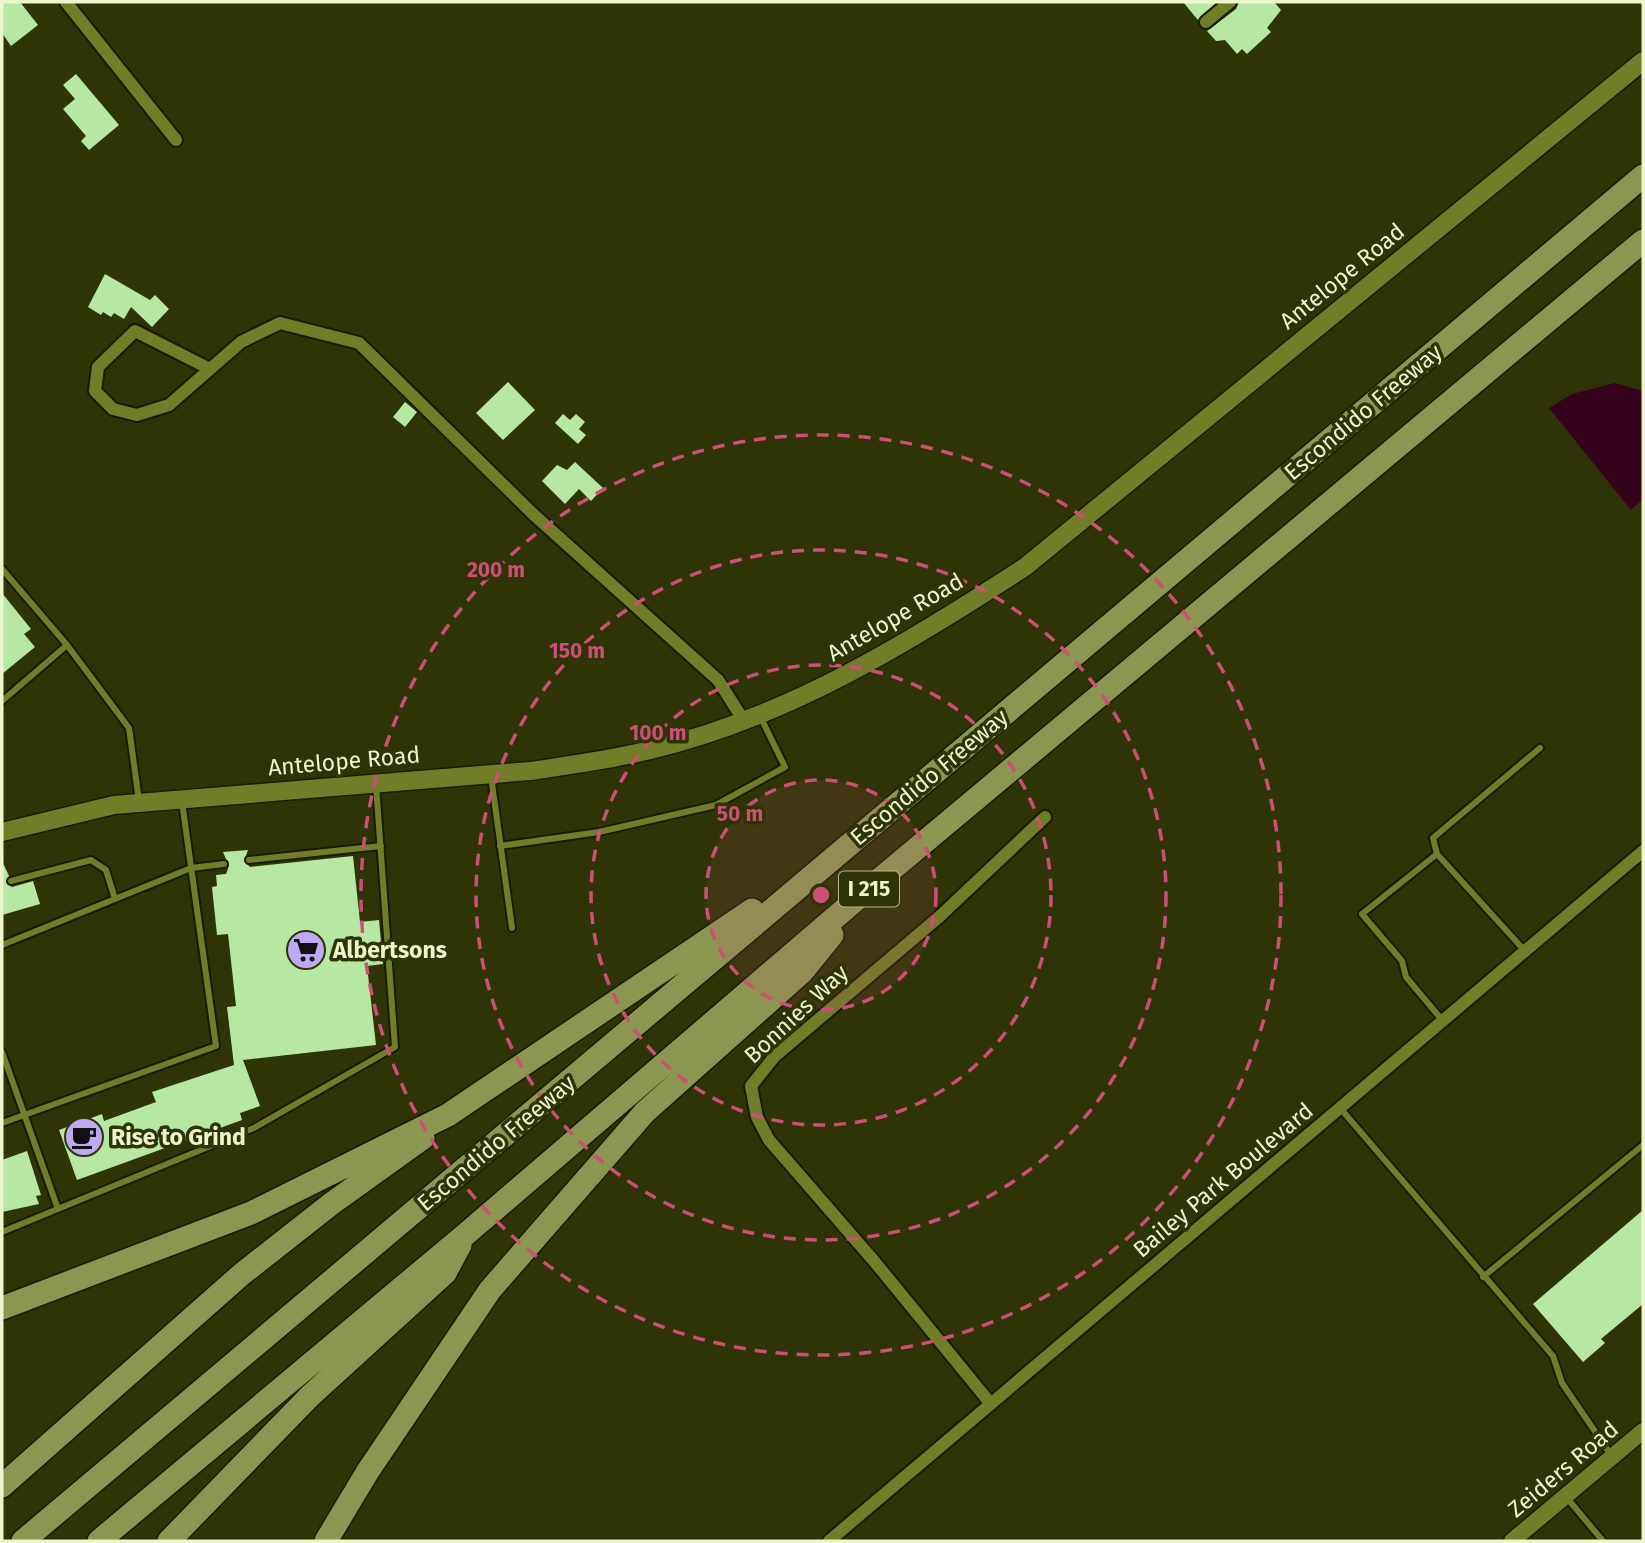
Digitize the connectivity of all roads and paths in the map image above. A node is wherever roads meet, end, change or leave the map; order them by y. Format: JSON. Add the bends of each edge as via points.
{"nodes":[{"id":1,"x":66,"y":2,"type":"edge"},
{"id":2,"x":1230,"y":2,"type":"edge"},
{"id":3,"x":1206,"y":22,"type":"dead end"},
{"id":4,"x":1643,"y":61,"type":"edge"},
{"id":5,"x":176,"y":140,"type":"dead end"},
{"id":6,"x":1643,"y":176,"type":"edge"},
{"id":7,"x":1643,"y":241,"type":"edge"},
{"id":8,"x":210,"y":369,"type":"junction"},
{"id":9,"x":2,"y":569,"type":"edge"},
{"id":10,"x":67,"y":645,"type":"junction"},
{"id":11,"x":2,"y":701,"type":"edge"},
{"id":12,"x":752,"y":718,"type":"junction"},
{"id":13,"x":1540,"y":748,"type":"dead end"},
{"id":14,"x":491,"y":774,"type":"junction"},
{"id":15,"x":376,"y":783,"type":"junction"},
{"id":16,"x":182,"y":799,"type":"junction"},
{"id":17,"x":140,"y":803,"type":"junction"},
{"id":18,"x":1045,"y":817,"type":"dead end"},
{"id":19,"x":2,"y":832,"type":"edge"},
{"id":20,"x":381,"y":846,"type":"junction"},
{"id":21,"x":500,"y":846,"type":"junction"},
{"id":22,"x":845,"y":847,"type":"junction"},
{"id":23,"x":1643,"y":851,"type":"edge"},
{"id":24,"x":1437,"y":854,"type":"junction"},
{"id":25,"x":249,"y":860,"type":"dead end"},
{"id":26,"x":224,"y":864,"type":"dead end"},
{"id":27,"x":191,"y":868,"type":"junction"},
{"id":28,"x":11,"y":881,"type":"dead end"},
{"id":29,"x":873,"y":886,"type":"junction"},
{"id":30,"x":115,"y":899,"type":"junction"},
{"id":31,"x":512,"y":928,"type":"dead end"},
{"id":32,"x":2,"y":946,"type":"edge"},
{"id":33,"x":1525,"y":951,"type":"junction"},
{"id":34,"x":1443,"y":1021,"type":"junction"},
{"id":35,"x":2,"y":1052,"type":"edge"},
{"id":36,"x":1340,"y":1108,"type":"junction"},
{"id":37,"x":24,"y":1114,"type":"junction"},
{"id":38,"x":448,"y":1115,"type":"junction"},
{"id":39,"x":2,"y":1123,"type":"edge"},
{"id":40,"x":1643,"y":1145,"type":"edge"},
{"id":41,"x":58,"y":1209,"type":"junction"},
{"id":42,"x":2,"y":1231,"type":"edge"},
{"id":43,"x":466,"y":1234,"type":"junction"},
{"id":44,"x":1483,"y":1277,"type":"junction"},
{"id":45,"x":2,"y":1308,"type":"edge"},
{"id":46,"x":991,"y":1404,"type":"junction"},
{"id":47,"x":1643,"y":1431,"type":"edge"},
{"id":48,"x":1612,"y":1457,"type":"junction"},
{"id":49,"x":2,"y":1486,"type":"edge"},
{"id":50,"x":1566,"y":1496,"type":"junction"},
{"id":51,"x":23,"y":1541,"type":"edge"},
{"id":52,"x":99,"y":1541,"type":"edge"},
{"id":53,"x":169,"y":1541,"type":"edge"},
{"id":54,"x":326,"y":1541,"type":"edge"},
{"id":55,"x":829,"y":1541,"type":"edge"},
{"id":56,"x":1512,"y":1541,"type":"edge"},
{"id":57,"x":1603,"y":1541,"type":"edge"}],
"edges":[{"from":1,"to":5,"type":"street"},
{"from":2,"to":3,"type":"street"},
{"from":4,"to":12,"type":"main road","name":"Antelope Road","via":[[1024,567],[952,615],[850,673]]},
{"from":6,"to":22,"type":"highway","name":"Escondido Freeway","number":"I 215"},
{"from":7,"to":29,"type":"highway","name":"Escondido Freeway","number":"I 215"},
{"from":8,"to":8,"type":"street","via":[[169,405],[137,415],[113,409],[96,391],[98,367],[135,331]]},
{"from":8,"to":12,"type":"street","via":[[241,342],[280,323],[359,343],[533,514],[718,680]]},
{"from":9,"to":10,"type":"lane"},
{"from":10,"to":11,"type":"lane"},
{"from":10,"to":17,"type":"lane","via":[[129,728]]},
{"from":12,"to":14,"type":"main road","name":"Antelope Road","via":[[652,750]]},
{"from":12,"to":21,"type":"lane","via":[[785,767],[716,805],[600,832]]},
{"from":13,"to":24,"type":"lane","via":[[1433,838]]},
{"from":14,"to":15,"type":"main road","name":"Antelope Road"},
{"from":14,"to":21,"type":"lane"},
{"from":15,"to":16,"type":"main road","name":"Antelope Road"},
{"from":15,"to":20,"type":"lane"},
{"from":16,"to":17,"type":"main road","name":"Antelope Road"},
{"from":16,"to":27,"type":"lane"},
{"from":17,"to":19,"type":"main road","name":"Antelope Road","via":[[70,814]]},
{"from":18,"to":46,"type":"street","name":"Bonnies Way","via":[[939,917],[774,1057],[751,1086],[757,1117],[769,1140]]},
{"from":20,"to":25,"type":"lane"},
{"from":20,"to":41,"type":"lane","via":[[395,1047],[254,1128]]},
{"from":21,"to":31,"type":"lane"},
{"from":22,"to":38,"type":"highway"},
{"from":22,"to":51,"type":"highway","name":"Escondido Freeway","number":"I 215"},
{"from":23,"to":33,"type":"street","name":"Bailey Park Boulevard"},
{"from":24,"to":33,"type":"lane"},
{"from":24,"to":34,"type":"lane","via":[[1362,914],[1402,961],[1406,976]]},
{"from":26,"to":27,"type":"lane"},
{"from":27,"to":30,"type":"lane"},
{"from":27,"to":37,"type":"lane","via":[[216,1046]]},
{"from":28,"to":30,"type":"lane","via":[[91,860],[106,870]]},
{"from":29,"to":43,"type":"highway","name":"Escondido Freeway","number":"I 215"},
{"from":29,"to":54,"type":"highway","via":[[802,972],[645,1112],[490,1290]]},
{"from":30,"to":32,"type":"lane"},
{"from":33,"to":34,"type":"street","name":"Bailey Park Boulevard"},
{"from":34,"to":36,"type":"street","name":"Bailey Park Boulevard"},
{"from":35,"to":37,"type":"lane"},
{"from":36,"to":44,"type":"lane"},
{"from":36,"to":46,"type":"street","name":"Bailey Park Boulevard"},
{"from":37,"to":39,"type":"lane"},
{"from":37,"to":41,"type":"lane"},
{"from":38,"to":45,"type":"highway","via":[[251,1213]]},
{"from":38,"to":49,"type":"highway","via":[[242,1274]]},
{"from":40,"to":44,"type":"lane"},
{"from":41,"to":42,"type":"lane"},
{"from":43,"to":52,"type":"highway","name":"Escondido Freeway","number":"I 215"},
{"from":43,"to":53,"type":"highway","via":[[445,1273],[310,1396]]},
{"from":44,"to":48,"type":"lane","via":[[1553,1356],[1562,1383]]},
{"from":46,"to":55,"type":"street","name":"Bailey Park Boulevard"},
{"from":47,"to":48,"type":"street","name":"Zeiders Road"},
{"from":48,"to":50,"type":"street","name":"Zeiders Road"},
{"from":50,"to":56,"type":"street","name":"Zeiders Road"},
{"from":50,"to":57,"type":"lane"}]}
